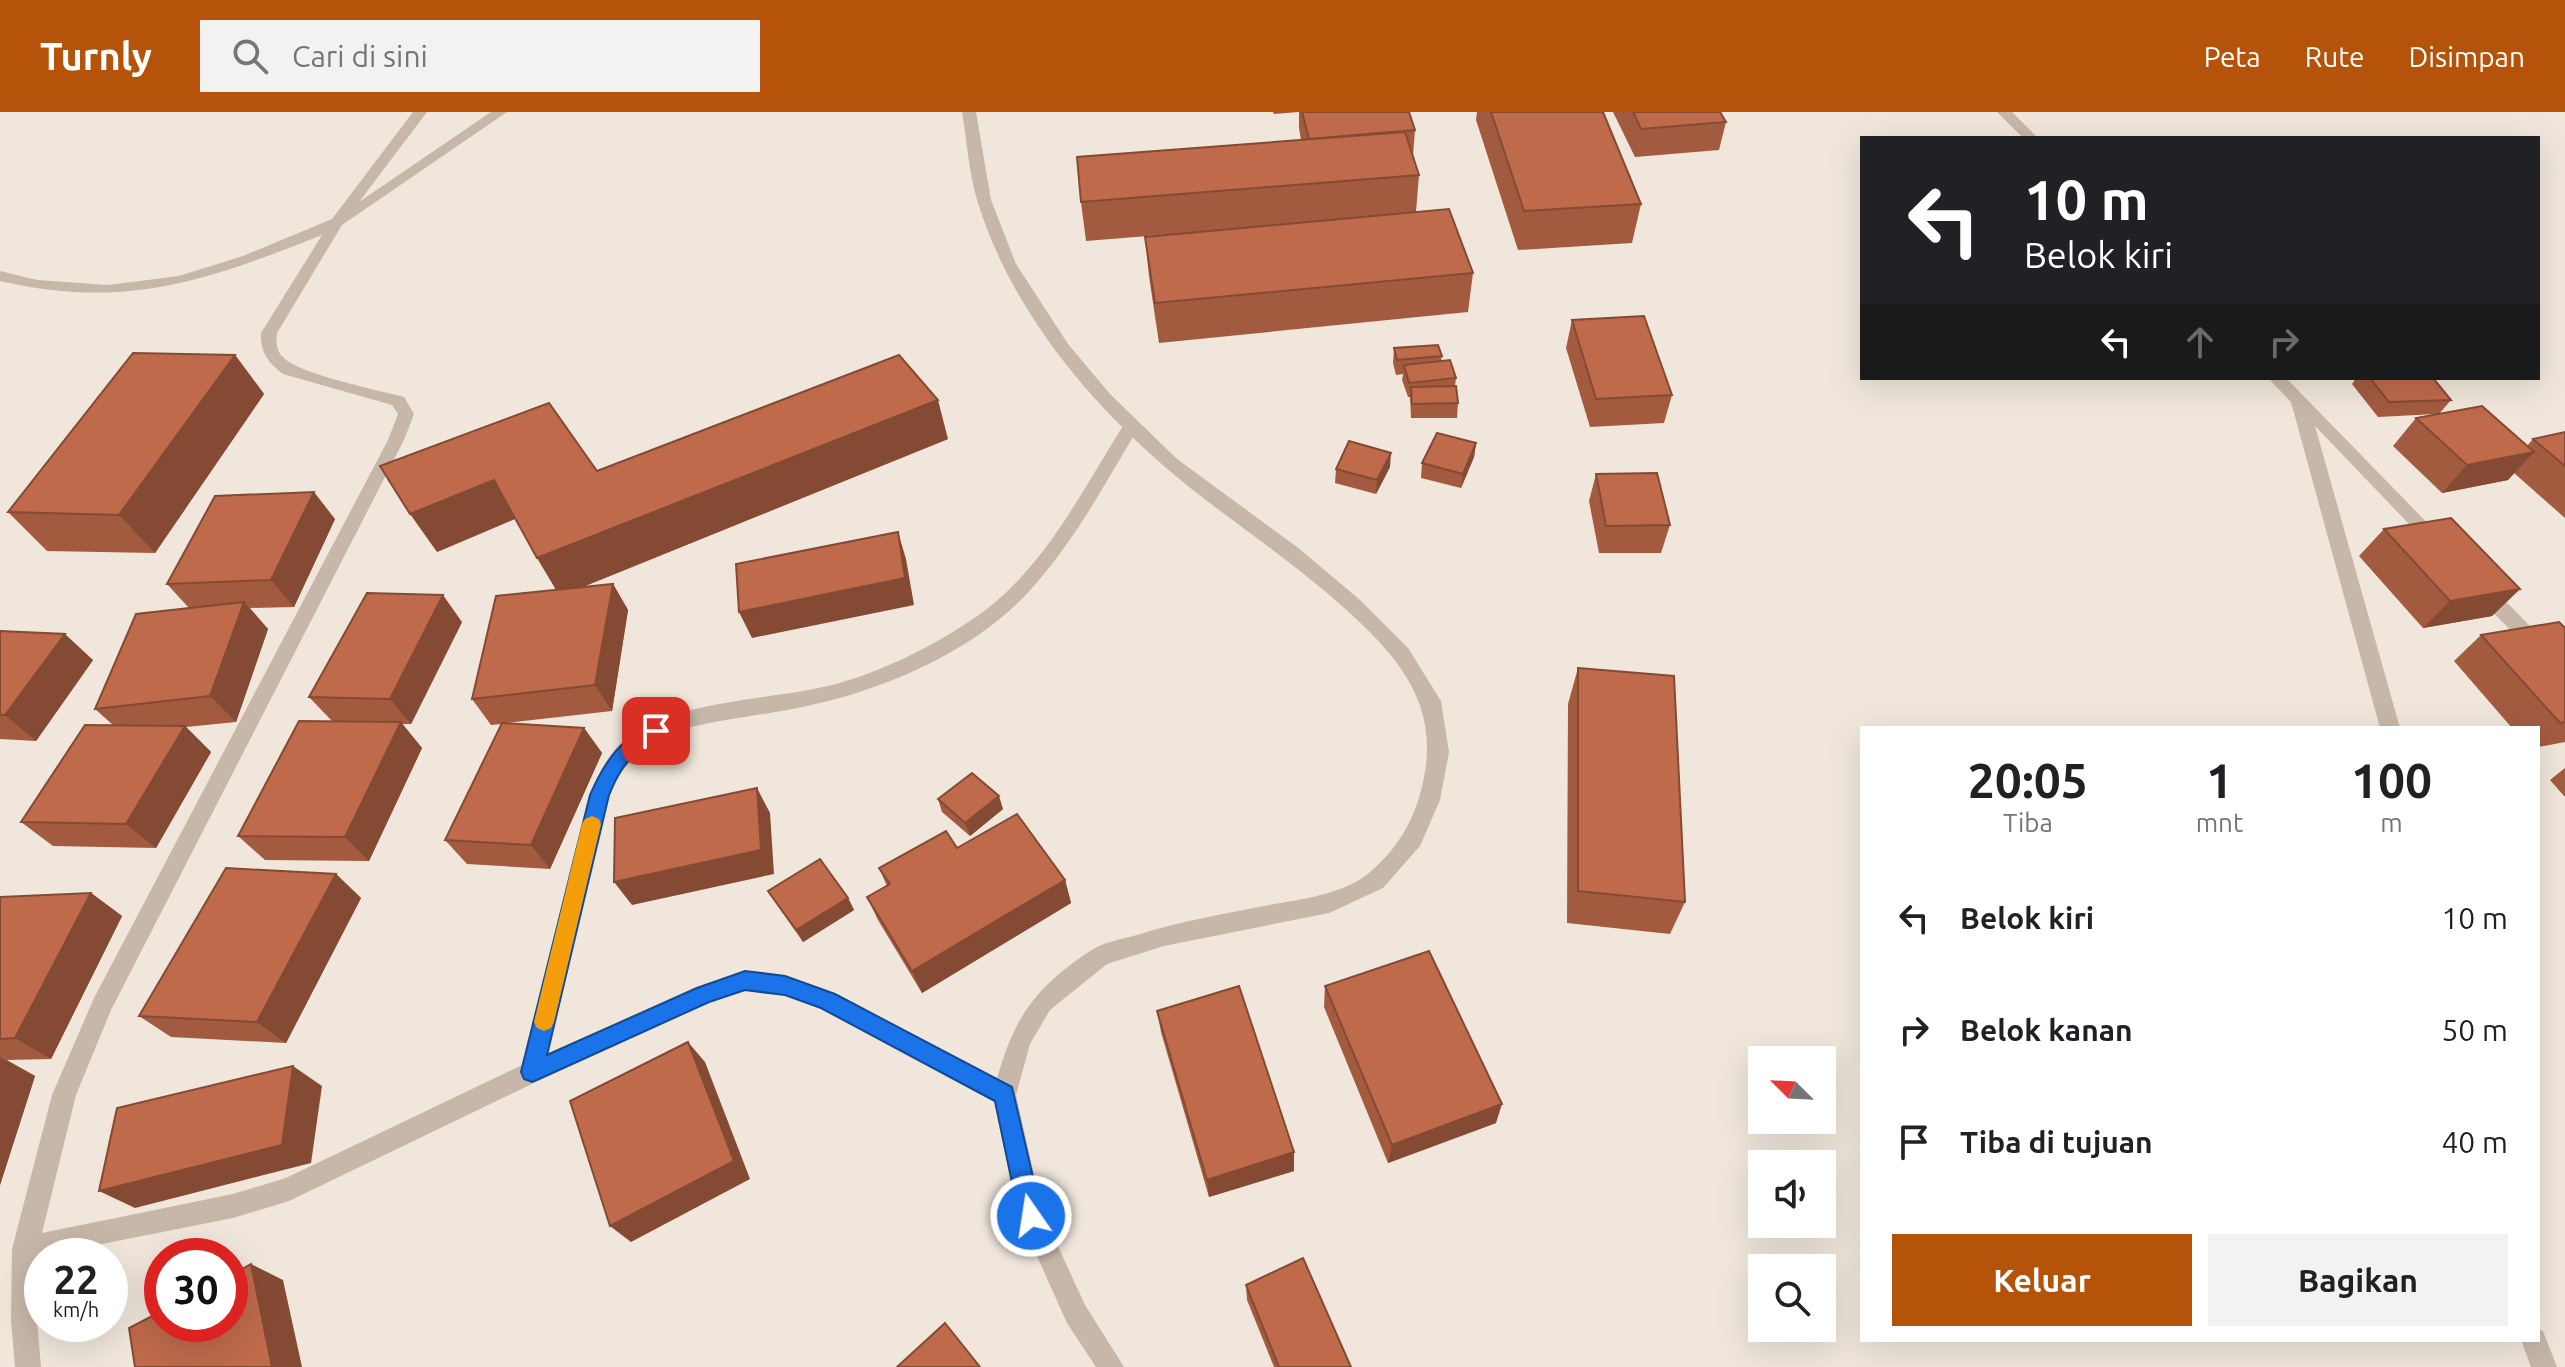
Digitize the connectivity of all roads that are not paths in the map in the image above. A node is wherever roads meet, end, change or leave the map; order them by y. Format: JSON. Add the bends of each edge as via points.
{"nodes":[{"id":1,"x":420,"y":112,"type":"edge"},
{"id":2,"x":500,"y":112,"type":"edge"},
{"id":3,"x":969,"y":112,"type":"edge"},
{"id":4,"x":2004,"y":112,"type":"edge"},
{"id":5,"x":2029,"y":136,"type":"edge"},
{"id":6,"x":337,"y":222,"type":"junction"},
{"id":7,"x":0,"y":276,"type":"edge"},
{"id":8,"x":2278,"y":380,"type":"edge"},
{"id":9,"x":2299,"y":400,"type":"junction"},
{"id":10,"x":1132,"y":425,"type":"junction"},
{"id":11,"x":2565,"y":674,"type":"edge"},
{"id":12,"x":2389,"y":726,"type":"edge"},
{"id":13,"x":532,"y":1072,"type":"junction"},
{"id":14,"x":1004,"y":1095,"type":"junction"},
{"id":15,"x":28,"y":1238,"type":"edge"},
{"id":16,"x":78,"y":1238,"type":"edge"},
{"id":17,"x":26,"y":1342,"type":"edge"},
{"id":18,"x":2535,"y":1342,"type":"edge"},
{"id":19,"x":28,"y":1367,"type":"edge"},
{"id":20,"x":1111,"y":1367,"type":"edge"},
{"id":21,"x":2544,"y":1367,"type":"edge"}],
"edges":[{"from":1,"to":6,"type":"street"},
{"from":2,"to":6,"type":"street"},
{"from":3,"to":10,"type":"street","via":[[984,200],[1008,264],[1062,348]]},
{"from":4,"to":5,"type":"street"},
{"from":6,"to":7,"type":"street","via":[[183,282],[77,291]]},
{"from":6,"to":15,"type":"street","via":[[269,333],[267,347],[289,370],[398,401],[406,414],[102,1005],[64,1095]]},
{"from":8,"to":9,"type":"street"},
{"from":9,"to":11,"type":"street"},
{"from":9,"to":12,"type":"street"},
{"from":10,"to":13,"type":"street","via":[[1034,577],[986,620],[918,661],[830,693],[682,722],[631,746],[610,770],[599,795]]},
{"from":10,"to":14,"type":"street","via":[[1171,463],[1301,560],[1401,653],[1431,701],[1439,752],[1435,776],[1413,840],[1375,881],[1329,903],[1164,936],[1100,956],[1042,1003],[1019,1040]]},
{"from":13,"to":14,"type":"street","via":[[704,994],[745,981],[785,985],[827,1001]]},
{"from":13,"to":16,"type":"street","via":[[289,1189]]},
{"from":14,"to":20,"type":"street","via":[[1031,1216],[1076,1314]]},
{"from":17,"to":19,"type":"street"},
{"from":18,"to":21,"type":"street"}]}
